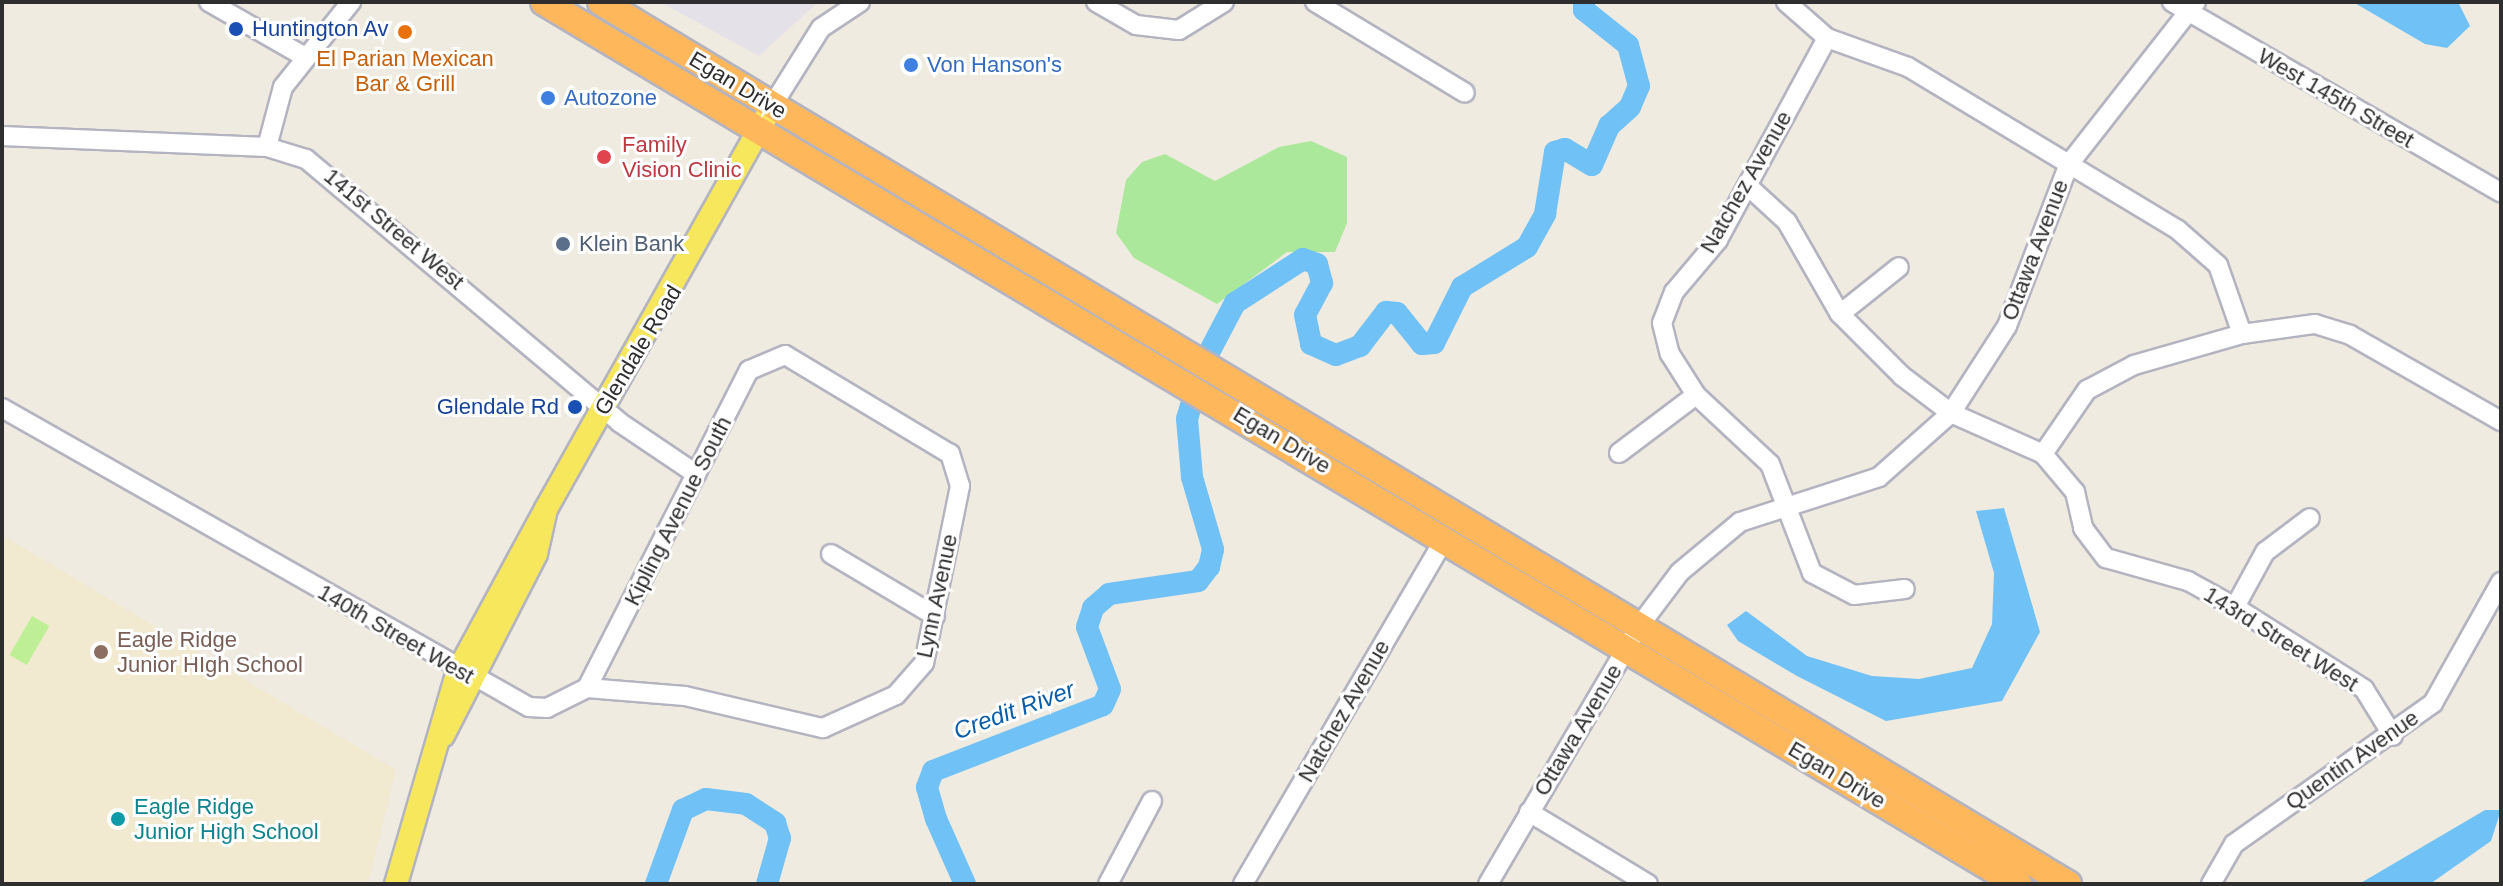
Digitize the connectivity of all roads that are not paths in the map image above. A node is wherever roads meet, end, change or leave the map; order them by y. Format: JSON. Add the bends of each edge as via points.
{"nodes":[{"id":1,"x":209,"y":2,"type":"edge"},
{"id":2,"x":351,"y":2,"type":"edge"},
{"id":3,"x":544,"y":2,"type":"edge"},
{"id":4,"x":860,"y":2,"type":"edge"},
{"id":5,"x":1096,"y":2,"type":"edge"},
{"id":6,"x":1224,"y":2,"type":"edge"},
{"id":7,"x":1315,"y":2,"type":"edge"},
{"id":8,"x":1786,"y":2,"type":"edge"},
{"id":9,"x":603,"y":4,"type":"edge"},
{"id":10,"x":2185,"y":5,"type":"edge"},
{"id":11,"x":1827,"y":38,"type":"junction"},
{"id":12,"x":305,"y":57,"type":"junction"},
{"id":13,"x":1465,"y":93,"type":"dead end"},
{"id":14,"x":766,"y":117,"type":"junction"},
{"id":15,"x":2,"y":136,"type":"edge"},
{"id":16,"x":267,"y":147,"type":"junction"},
{"id":17,"x":2069,"y":164,"type":"junction"},
{"id":18,"x":1749,"y":187,"type":"junction"},
{"id":19,"x":2501,"y":193,"type":"edge"},
{"id":20,"x":1899,"y":267,"type":"dead end"},
{"id":21,"x":1840,"y":314,"type":"junction"},
{"id":22,"x":2242,"y":334,"type":"junction"},
{"id":23,"x":785,"y":355,"type":"joint"},
{"id":24,"x":1696,"y":395,"type":"junction"},
{"id":25,"x":604,"y":407,"type":"junction"},
{"id":26,"x":2,"y":408,"type":"edge"},
{"id":27,"x":1951,"y":413,"type":"junction"},
{"id":28,"x":2501,"y":421,"type":"edge"},
{"id":29,"x":1619,"y":453,"type":"dead end"},
{"id":30,"x":2043,"y":454,"type":"junction"},
{"id":31,"x":696,"y":474,"type":"junction"},
{"id":32,"x":1782,"y":503,"type":"junction"},
{"id":33,"x":2310,"y":518,"type":"dead end"},
{"id":34,"x":1445,"y":538,"type":"junction"},
{"id":35,"x":831,"y":554,"type":"dead end"},
{"id":36,"x":2501,"y":582,"type":"edge"},
{"id":37,"x":1905,"y":589,"type":"dead end"},
{"id":38,"x":2235,"y":607,"type":"junction"},
{"id":39,"x":2493,"y":610,"type":"edge"},
{"id":40,"x":935,"y":616,"type":"junction"},
{"id":41,"x":1640,"y":625,"type":"junction"},
{"id":42,"x":1627,"y":648,"type":"junction"},
{"id":43,"x":467,"y":676,"type":"junction"},
{"id":44,"x":587,"y":688,"type":"junction"},
{"id":45,"x":2393,"y":736,"type":"junction"},
{"id":46,"x":1152,"y":801,"type":"dead end"},
{"id":47,"x":1529,"y":812,"type":"junction"},
{"id":48,"x":396,"y":884,"type":"edge"},
{"id":49,"x":1108,"y":884,"type":"edge"},
{"id":50,"x":1243,"y":884,"type":"edge"},
{"id":51,"x":1488,"y":884,"type":"edge"},
{"id":52,"x":1648,"y":884,"type":"edge"},
{"id":53,"x":2018,"y":884,"type":"edge"},
{"id":54,"x":2068,"y":884,"type":"edge"},
{"id":55,"x":2211,"y":884,"type":"edge"}],
"edges":[{"from":1,"to":12,"type":"street"},
{"from":2,"to":12,"type":"street"},
{"from":3,"to":14,"type":"highway","name":"Egan Drive"},
{"from":4,"to":14,"type":"street","via":[[821,28]]},
{"from":5,"to":6,"type":"street","via":[[1136,25],[1179,30]]},
{"from":7,"to":13,"type":"street"},
{"from":8,"to":11,"type":"street"},
{"from":9,"to":14,"type":"highway","name":"Egan Drive"},
{"from":10,"to":17,"type":"street","name":"Ottawa Avenue"},
{"from":10,"to":19,"type":"street","name":"West 145th Street"},
{"from":11,"to":17,"type":"street","via":[[1908,67]]},
{"from":11,"to":18,"type":"street","name":"Natchez Avenue"},
{"from":12,"to":16,"type":"street","via":[[283,87]]},
{"from":14,"to":25,"type":"main road","name":"Glendale Road"},
{"from":14,"to":34,"type":"highway","name":"Egan Drive"},
{"from":14,"to":41,"type":"highway","name":"Egan Drive"},
{"from":15,"to":16,"type":"street","name":"141st Street West"},
{"from":16,"to":25,"type":"street","name":"141st Street West","via":[[329,174]]},
{"from":17,"to":22,"type":"street","via":[[2178,230],[2218,265]]},
{"from":17,"to":27,"type":"street","name":"Ottawa Avenue","via":[[2007,326]]},
{"from":18,"to":21,"type":"street","name":"143rd Street West","via":[[1787,222]]},
{"from":18,"to":24,"type":"street","name":"Natchez Avenue","via":[[1674,292],[1662,323],[1670,354]]},
{"from":20,"to":21,"type":"street"},
{"from":21,"to":27,"type":"street","name":"143rd Street West"},
{"from":22,"to":28,"type":"street","via":[[2315,324],[2350,335]]},
{"from":22,"to":30,"type":"street","via":[[2134,365],[2087,390]]},
{"from":23,"to":31,"type":"street","name":"Kipling Avenue South","via":[[749,370]]},
{"from":23,"to":40,"type":"street","name":"Lynn Avenue","via":[[950,454],[960,486]]},
{"from":24,"to":29,"type":"street"},
{"from":24,"to":32,"type":"street","via":[[1761,450],[1779,480]]},
{"from":25,"to":31,"type":"street","name":"141st Street West"},
{"from":25,"to":43,"type":"main road","name":"Glendale Road","via":[[546,509],[539,547]]},
{"from":26,"to":43,"type":"street","name":"140th Street West"},
{"from":27,"to":30,"type":"street","name":"143rd Street West"},
{"from":27,"to":32,"type":"street","name":"Ottawa Avenue","via":[[1879,477]]},
{"from":30,"to":38,"type":"street","name":"143rd Street West","via":[[2075,492],[2083,528],[2106,558],[2188,581]]},
{"from":31,"to":44,"type":"street","name":"Kipling Avenue South"},
{"from":32,"to":37,"type":"street","via":[[1802,558],[1824,583],[1854,595]]},
{"from":32,"to":41,"type":"street","name":"Ottawa Avenue","via":[[1710,542]]},
{"from":33,"to":38,"type":"street","via":[[2265,552]]},
{"from":34,"to":42,"type":"highway","name":"Egan Drive"},
{"from":34,"to":50,"type":"street","name":"Natchez Avenue"},
{"from":35,"to":40,"type":"street"},
{"from":36,"to":39,"type":"street","name":"Quentin Avenue"},
{"from":38,"to":45,"type":"street","name":"143rd Street West","via":[[2364,689]]},
{"from":39,"to":45,"type":"street","name":"Quentin Avenue","via":[[2433,703]]},
{"from":40,"to":44,"type":"street","name":"Lynn Avenue","via":[[924,663],[909,686],[823,728],[685,696]]},
{"from":41,"to":42,"type":"street","name":"Ottawa Avenue"},
{"from":41,"to":54,"type":"highway","name":"Egan Drive"},
{"from":42,"to":47,"type":"street","name":"Ottawa Avenue"},
{"from":42,"to":53,"type":"highway","name":"Egan Drive"},
{"from":43,"to":44,"type":"street","name":"140th Street West","via":[[529,707],[547,708]]},
{"from":43,"to":48,"type":"main road","name":"Glendale Road"},
{"from":45,"to":55,"type":"street","name":"Quentin Avenue","via":[[2234,844]]},
{"from":46,"to":49,"type":"street"},
{"from":47,"to":51,"type":"street","name":"Ottawa Avenue"},
{"from":47,"to":52,"type":"street"}]}
